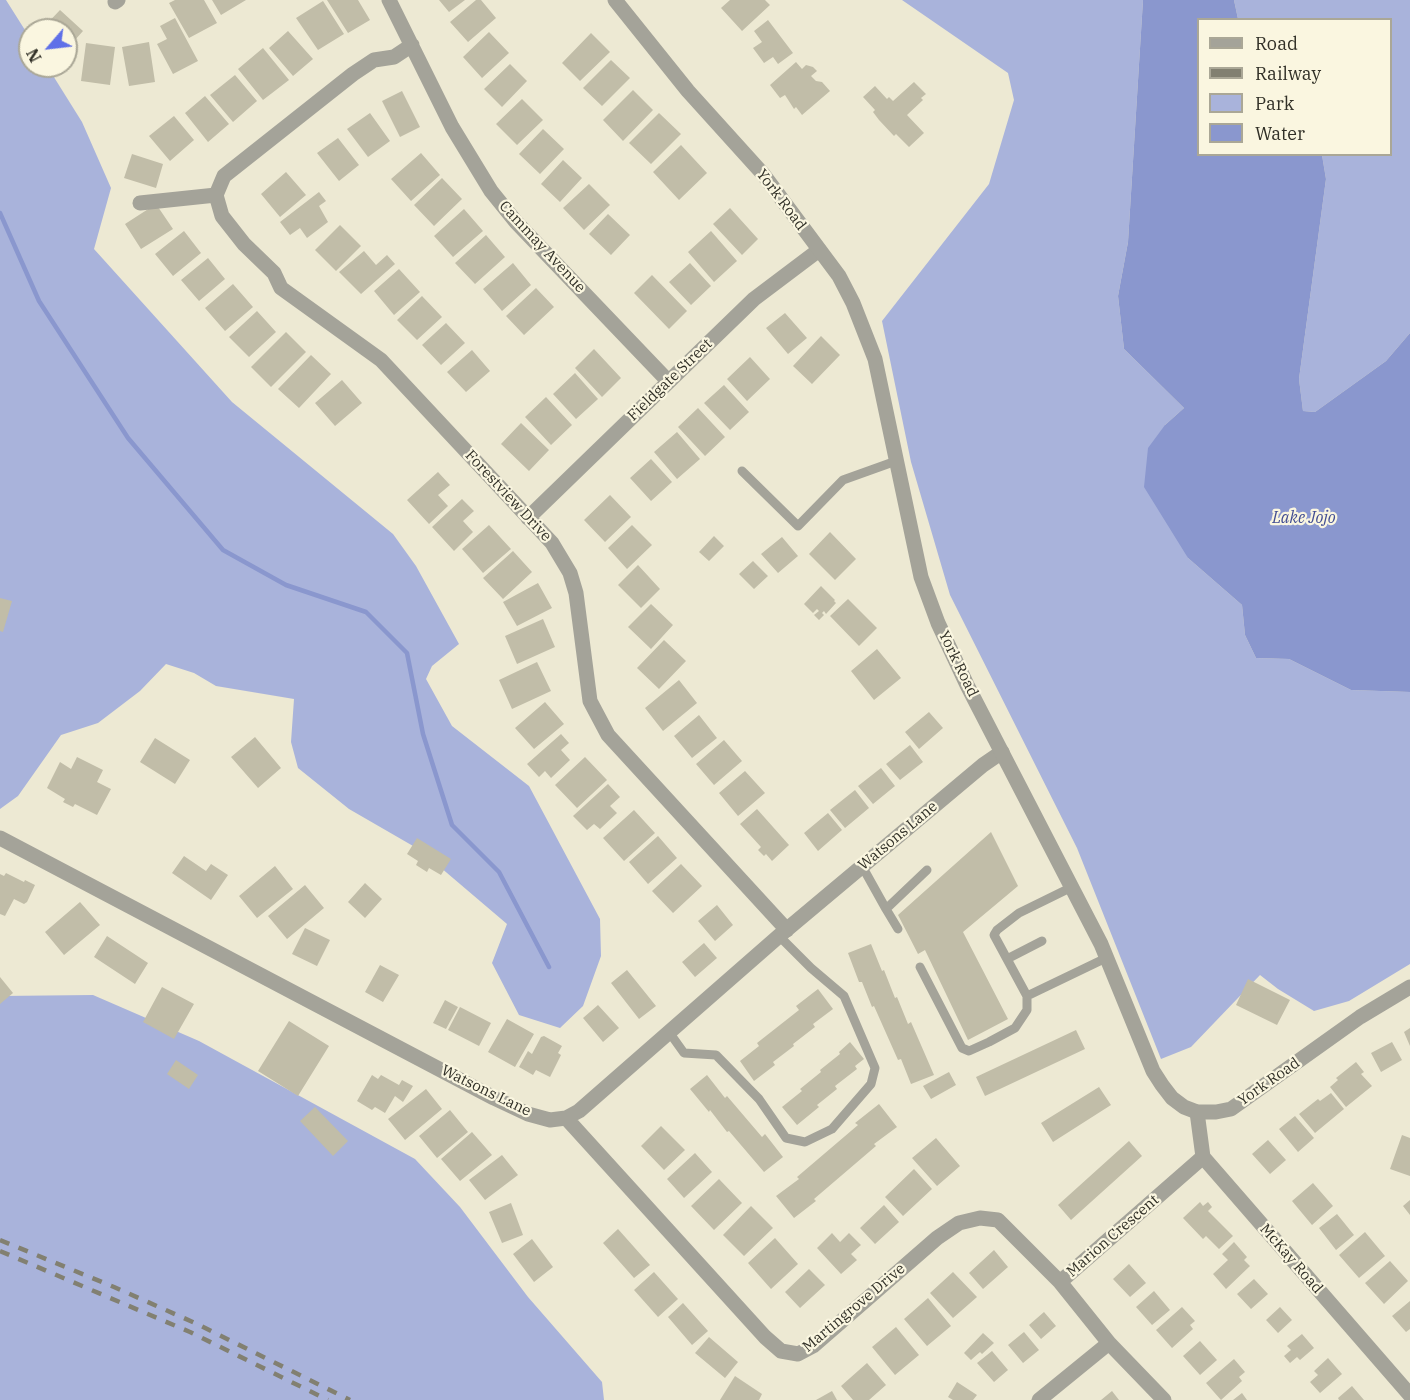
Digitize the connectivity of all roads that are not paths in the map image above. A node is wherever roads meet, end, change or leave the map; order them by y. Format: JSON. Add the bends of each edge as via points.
{"nodes":[{"id":1,"x":389,"y":0,"type":"edge"},
{"id":2,"x":615,"y":0,"type":"edge"},
{"id":3,"x":412,"y":45,"type":"junction"},
{"id":4,"x":216,"y":195,"type":"junction"},
{"id":5,"x":140,"y":203,"type":"dead end"},
{"id":6,"x":819,"y":250,"type":"junction"},
{"id":7,"x":668,"y":381,"type":"junction"},
{"id":8,"x":896,"y":461,"type":"junction"},
{"id":9,"x":742,"y":471,"type":"dead end"},
{"id":10,"x":528,"y":518,"type":"junction"},
{"id":11,"x":1002,"y":752,"type":"junction"},
{"id":12,"x":0,"y":838,"type":"edge"},
{"id":13,"x":862,"y":866,"type":"junction"},
{"id":14,"x":927,"y":870,"type":"dead end"},
{"id":15,"x":1072,"y":887,"type":"junction"},
{"id":16,"x":886,"y":909,"type":"junction"},
{"id":17,"x":898,"y":929,"type":"dead end"},
{"id":18,"x":783,"y":933,"type":"junction"},
{"id":19,"x":1042,"y":941,"type":"dead end"},
{"id":20,"x":1106,"y":958,"type":"junction"},
{"id":21,"x":1007,"y":959,"type":"junction"},
{"id":22,"x":920,"y":967,"type":"dead end"},
{"id":23,"x":1410,"y":987,"type":"edge"},
{"id":24,"x":1027,"y":996,"type":"junction"},
{"id":25,"x":669,"y":1032,"type":"junction"},
{"id":26,"x":1197,"y":1112,"type":"junction"},
{"id":27,"x":566,"y":1118,"type":"junction"},
{"id":28,"x":1203,"y":1157,"type":"junction"},
{"id":29,"x":1060,"y":1282,"type":"junction"},
{"id":30,"x":1109,"y":1343,"type":"junction"},
{"id":31,"x":1410,"y":1395,"type":"edge"},
{"id":32,"x":1039,"y":1400,"type":"edge"},
{"id":33,"x":1164,"y":1400,"type":"edge"}],
"edges":[{"from":1,"to":3,"type":"street","name":"Cammay Avenue"},
{"from":2,"to":6,"type":"street","name":"York Road","via":[[688,91],[763,174]]},
{"from":3,"to":4,"type":"street","via":[[394,57],[374,60],[353,74],[224,176]]},
{"from":3,"to":7,"type":"street","name":"Cammay Avenue","via":[[452,127],[491,191]]},
{"from":4,"to":5,"type":"street"},
{"from":4,"to":10,"type":"street","name":"Forestview Drive","via":[[222,216],[274,273],[281,288],[381,360]]},
{"from":6,"to":7,"type":"street","name":"Fieldgate Street","via":[[754,299]]},
{"from":6,"to":8,"type":"street","name":"York Road","via":[[838,276],[866,333]]},
{"from":7,"to":10,"type":"street","name":"Fieldgate Street"},
{"from":8,"to":9,"type":"lane","via":[[843,480],[798,526]]},
{"from":8,"to":11,"type":"street","name":"York Road","via":[[921,577],[938,623]]},
{"from":10,"to":18,"type":"street","name":"Forestview Drive","via":[[552,543],[570,573],[579,610],[590,701],[608,735]]},
{"from":11,"to":13,"type":"street","name":"Watsons Lane"},
{"from":11,"to":15,"type":"street","name":"York Road"},
{"from":12,"to":27,"type":"street","name":"Watsons Lane","via":[[494,1098],[528,1114],[550,1120]]},
{"from":13,"to":16,"type":"lane"},
{"from":13,"to":18,"type":"street","name":"Watsons Lane"},
{"from":14,"to":16,"type":"lane"},
{"from":15,"to":20,"type":"street","name":"York Road"},
{"from":15,"to":21,"type":"lane","via":[[1019,913],[997,930],[994,935]]},
{"from":16,"to":17,"type":"lane"},
{"from":18,"to":25,"type":"street","name":"Watsons Lane"},
{"from":18,"to":25,"type":"lane","via":[[811,968],[844,996],[875,1068],[871,1084],[832,1129],[805,1142],[786,1138],[759,1099],[717,1055],[684,1053]]},
{"from":19,"to":21,"type":"lane"},
{"from":20,"to":24,"type":"lane"},
{"from":20,"to":26,"type":"street","name":"York Road","via":[[1153,1071],[1172,1098]]},
{"from":21,"to":24,"type":"lane"},
{"from":22,"to":24,"type":"lane","via":[[962,1048],[969,1051],[1015,1029],[1027,1010]]},
{"from":23,"to":26,"type":"street","name":"York Road","via":[[1360,1017],[1231,1109]]},
{"from":25,"to":27,"type":"street","name":"Watsons Lane"},
{"from":26,"to":28,"type":"street"},
{"from":27,"to":29,"type":"street","name":"Martingrove Drive","via":[[781,1351],[798,1354],[813,1346],[959,1223],[980,1218],[998,1220]]},
{"from":28,"to":29,"type":"street","name":"Marion Crescent"},
{"from":28,"to":31,"type":"street","name":"McKay Road"},
{"from":29,"to":30,"type":"street","name":"Marion Crescent"},
{"from":30,"to":32,"type":"street"},
{"from":30,"to":33,"type":"street","name":"Marion Crescent"}]}
